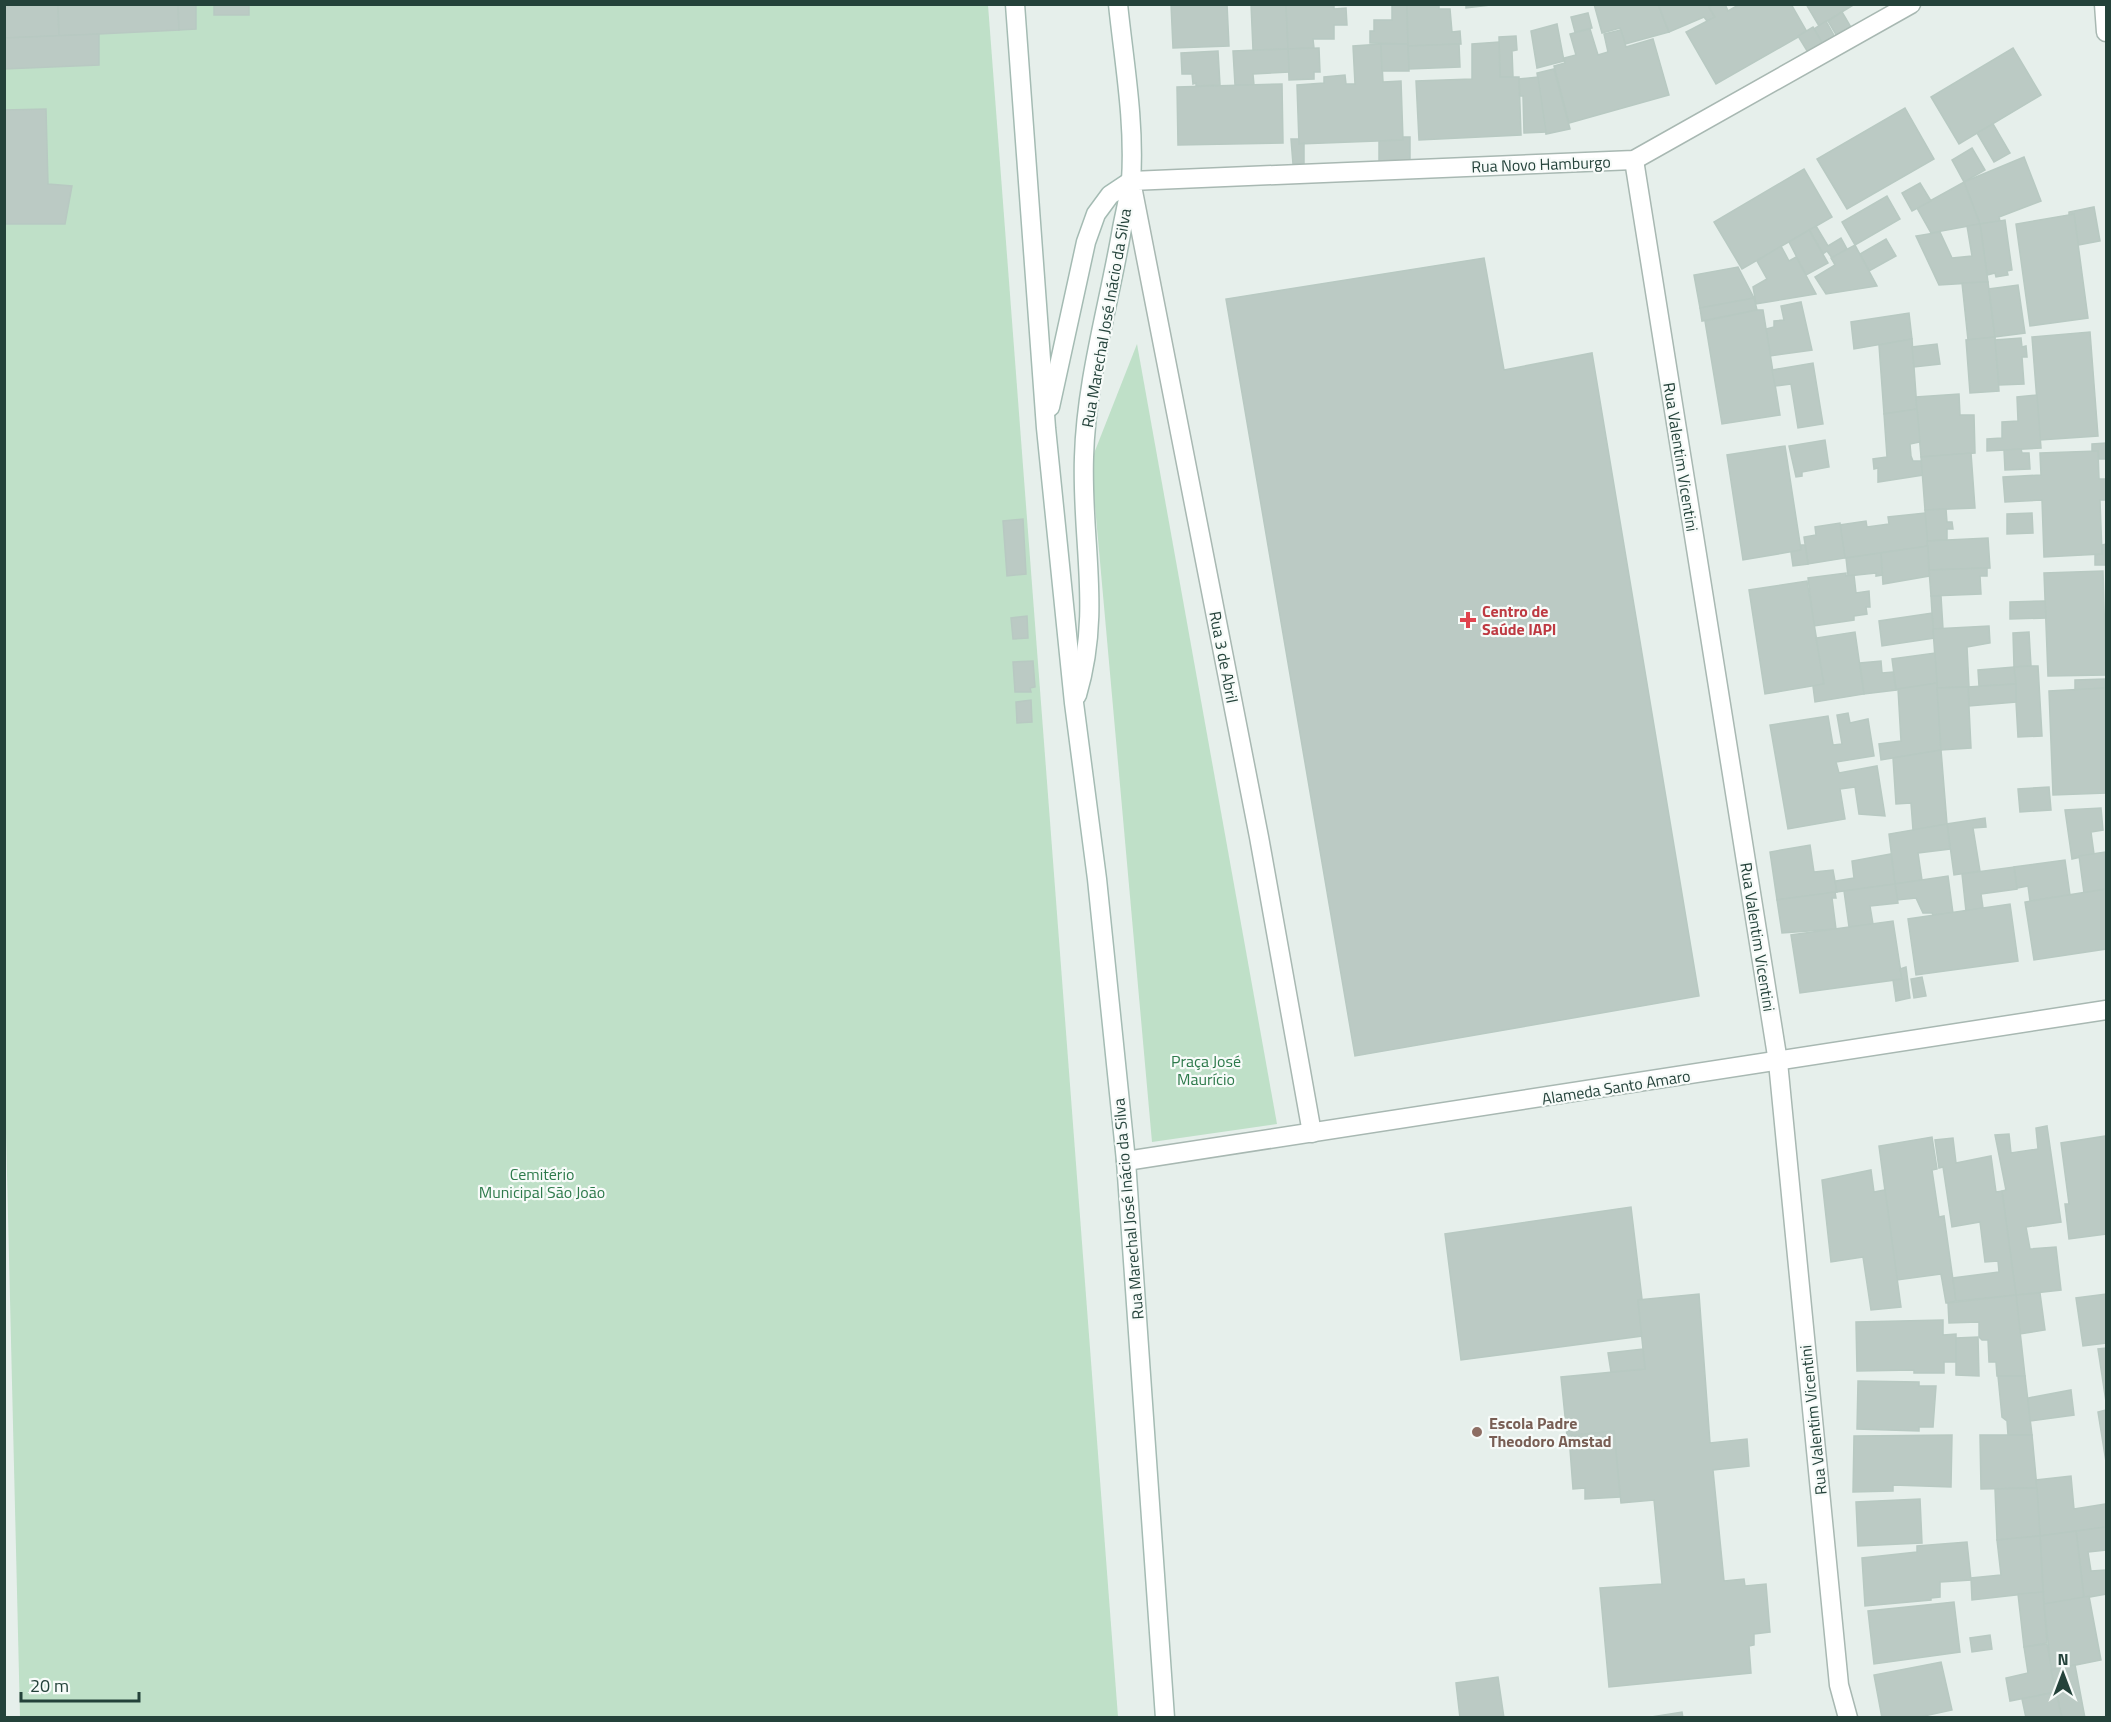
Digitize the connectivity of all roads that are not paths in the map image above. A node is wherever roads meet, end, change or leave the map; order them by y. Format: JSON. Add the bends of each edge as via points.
{"nodes":[{"id":1,"x":1015,"y":4,"type":"edge"},
{"id":2,"x":1118,"y":4,"type":"edge"},
{"id":3,"x":1911,"y":4,"type":"edge"},
{"id":4,"x":2104,"y":4,"type":"edge"},
{"id":5,"x":2106,"y":32,"type":"edge"},
{"id":6,"x":1634,"y":160,"type":"junction"},
{"id":7,"x":1131,"y":181,"type":"junction"},
{"id":8,"x":1046,"y":428,"type":"junction"},
{"id":9,"x":1074,"y":703,"type":"junction"},
{"id":10,"x":2106,"y":1010,"type":"edge"},
{"id":11,"x":1778,"y":1062,"type":"junction"},
{"id":12,"x":1311,"y":1133,"type":"junction"},
{"id":13,"x":1126,"y":1161,"type":"junction"},
{"id":14,"x":1165,"y":1718,"type":"edge"},
{"id":15,"x":1848,"y":1718,"type":"edge"}],
"edges":[{"from":1,"to":8,"type":"street","name":"Rua Marechal José Inácio da Silva"},
{"from":2,"to":7,"type":"street","name":"Rua Marechal José Inácio da Silva","via":[[1129,100]]},
{"from":3,"to":6,"type":"street","name":"Rua Novo Hamburgo"},
{"from":4,"to":5,"type":"street"},
{"from":6,"to":7,"type":"street","name":"Rua Novo Hamburgo"},
{"from":6,"to":11,"type":"street","name":"Rua Valentim Vicentini"},
{"from":7,"to":8,"type":"street","via":[[1110,195],[1096,214]]},
{"from":7,"to":9,"type":"street","name":"Rua Marechal José Inácio da Silva","via":[[1086,423],[1084,496],[1090,636]]},
{"from":7,"to":12,"type":"street","name":"Rua 3 de Abril","via":[[1259,837]]},
{"from":8,"to":9,"type":"street","name":"Rua Marechal José Inácio da Silva"},
{"from":9,"to":13,"type":"street","name":"Rua Marechal José Inácio da Silva"},
{"from":10,"to":11,"type":"street","name":"Alameda Santo Amaro"},
{"from":11,"to":12,"type":"street","name":"Alameda Santo Amaro"},
{"from":11,"to":15,"type":"street","name":"Rua Valentim Vicentini","via":[[1839,1685]]},
{"from":12,"to":13,"type":"street","name":"Alameda Santo Amaro"},
{"from":13,"to":14,"type":"street","name":"Rua Marechal José Inácio da Silva"}]}
